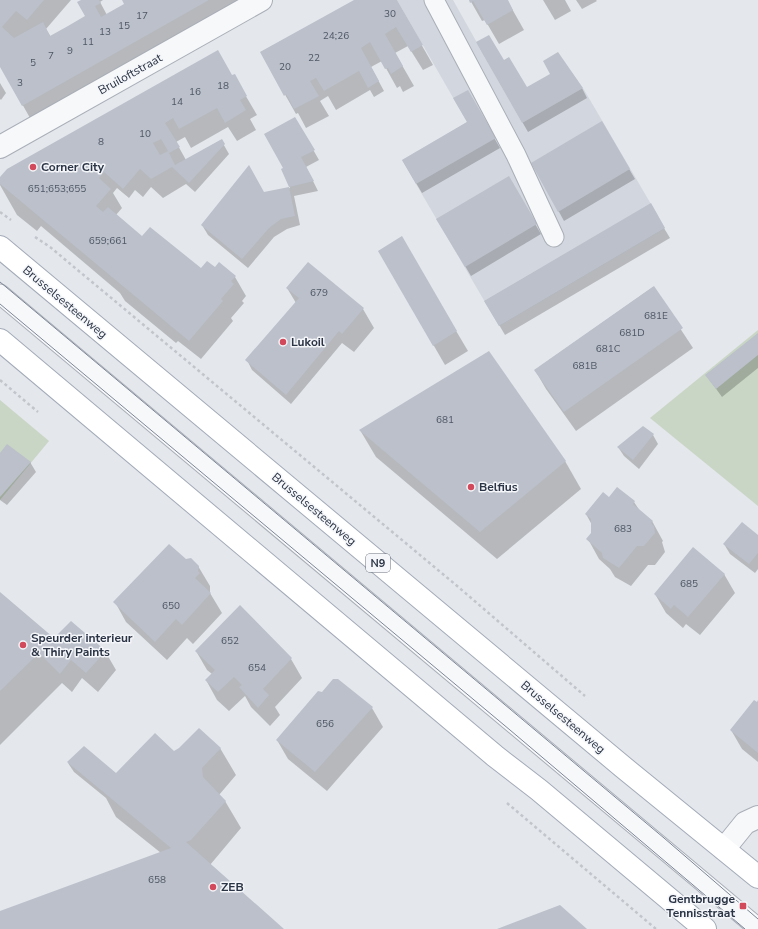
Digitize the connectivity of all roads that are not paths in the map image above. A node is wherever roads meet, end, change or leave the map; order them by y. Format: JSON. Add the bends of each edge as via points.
{"nodes":[{"id":1,"x":261,"y":0,"type":"edge"},
{"id":2,"x":434,"y":0,"type":"edge"},
{"id":3,"x":0,"y":147,"type":"edge"},
{"id":4,"x":554,"y":237,"type":"dead end"},
{"id":5,"x":0,"y":247,"type":"edge"},
{"id":6,"x":0,"y":294,"type":"edge"},
{"id":7,"x":0,"y":340,"type":"edge"},
{"id":8,"x":758,"y":817,"type":"edge"},
{"id":9,"x":724,"y":849,"type":"junction"},
{"id":10,"x":758,"y":878,"type":"edge"},
{"id":11,"x":758,"y":928,"type":"edge"},
{"id":12,"x":705,"y":929,"type":"edge"}],
"edges":[{"from":1,"to":3,"type":"street","name":"Bruiloftstraat"},
{"from":2,"to":4,"type":"lane","via":[[516,155]]},
{"from":5,"to":9,"type":"main road","name":"Brusselsesteenweg","number":"N9"},
{"from":6,"to":11,"type":"lane"},
{"from":7,"to":12,"type":"main road"},
{"from":8,"to":9,"type":"street","via":[[746,824]]},
{"from":9,"to":10,"type":"main road","name":"Brusselsesteenweg","number":"N9"}]}
